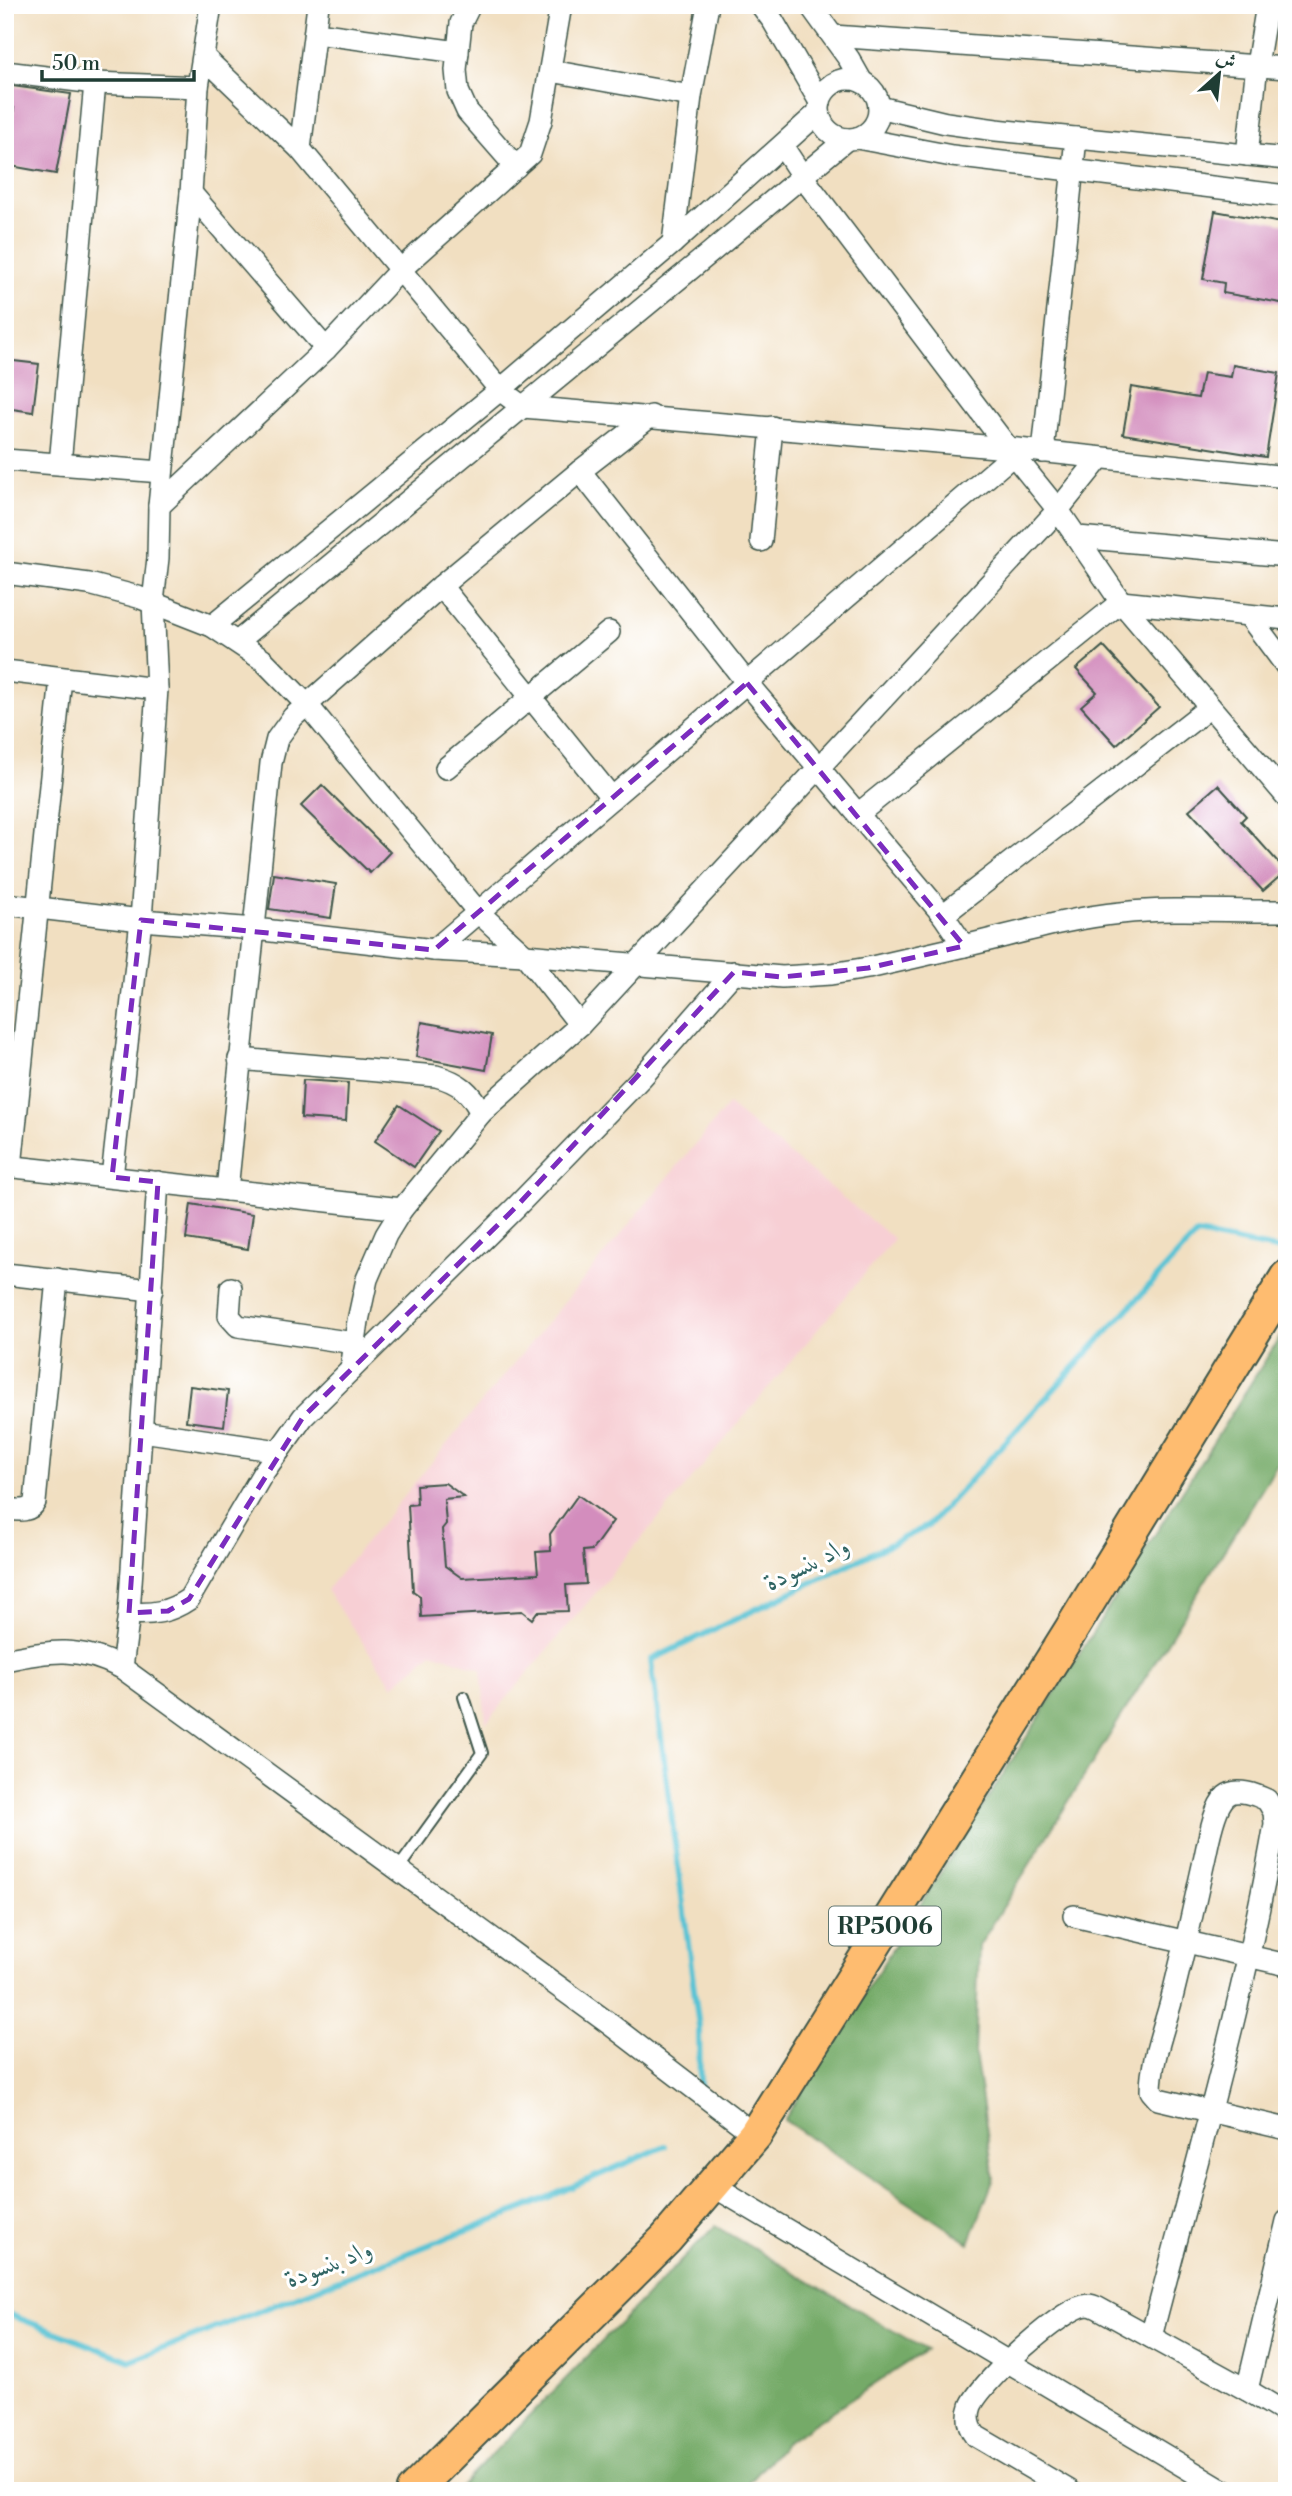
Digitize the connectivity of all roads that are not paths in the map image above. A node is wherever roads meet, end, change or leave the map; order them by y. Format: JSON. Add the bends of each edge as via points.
{"nodes":[{"id":1,"x":211,"y":5,"type":"edge"},
{"id":2,"x":318,"y":5,"type":"edge"},
{"id":3,"x":470,"y":5,"type":"edge"},
{"id":4,"x":561,"y":5,"type":"edge"},
{"id":5,"x":708,"y":5,"type":"edge"},
{"id":6,"x":761,"y":5,"type":"edge"},
{"id":7,"x":810,"y":5,"type":"edge"},
{"id":8,"x":1267,"y":5,"type":"edge"},
{"id":9,"x":316,"y":33,"type":"junction"},
{"id":10,"x":833,"y":36,"type":"junction"},
{"id":11,"x":457,"y":52,"type":"junction"},
{"id":12,"x":204,"y":57,"type":"junction"},
{"id":13,"x":1257,"y":65,"type":"junction"},
{"id":14,"x":1287,"y":68,"type":"edge"},
{"id":15,"x":551,"y":71,"type":"junction"},
{"id":16,"x":5,"y":72,"type":"edge"},
{"id":17,"x":862,"y":82,"type":"junction"},
{"id":18,"x":95,"y":83,"type":"junction"},
{"id":19,"x":198,"y":87,"type":"junction"},
{"id":20,"x":691,"y":96,"type":"junction"},
{"id":21,"x":820,"y":107,"type":"junction"},
{"id":22,"x":879,"y":107,"type":"junction"},
{"id":23,"x":1076,"y":138,"type":"junction"},
{"id":24,"x":852,"y":139,"type":"junction"},
{"id":25,"x":783,"y":147,"type":"junction"},
{"id":26,"x":300,"y":149,"type":"junction"},
{"id":27,"x":1248,"y":155,"type":"junction"},
{"id":28,"x":1287,"y":159,"type":"edge"},
{"id":29,"x":516,"y":167,"type":"junction"},
{"id":30,"x":1072,"y":172,"type":"junction"},
{"id":31,"x":802,"y":176,"type":"junction"},
{"id":32,"x":191,"y":193,"type":"junction"},
{"id":33,"x":1287,"y":196,"type":"edge"},
{"id":34,"x":673,"y":243,"type":"junction"},
{"id":35,"x":400,"y":270,"type":"junction"},
{"id":36,"x":326,"y":349,"type":"junction"},
{"id":37,"x":500,"y":390,"type":"junction"},
{"id":38,"x":523,"y":407,"type":"junction"},
{"id":39,"x":651,"y":416,"type":"junction"},
{"id":40,"x":772,"y":427,"type":"junction"},
{"id":41,"x":1011,"y":452,"type":"junction"},
{"id":42,"x":1043,"y":452,"type":"junction"},
{"id":43,"x":1099,"y":459,"type":"junction"},
{"id":44,"x":5,"y":460,"type":"edge"},
{"id":45,"x":60,"y":464,"type":"junction"},
{"id":46,"x":580,"y":471,"type":"junction"},
{"id":47,"x":162,"y":472,"type":"junction"},
{"id":48,"x":1287,"y":477,"type":"edge"},
{"id":49,"x":159,"y":506,"type":"junction"},
{"id":50,"x":1058,"y":510,"type":"junction"},
{"id":51,"x":1078,"y":537,"type":"junction"},
{"id":52,"x":761,"y":541,"type":"dead end"},
{"id":53,"x":1287,"y":556,"type":"edge"},
{"id":54,"x":5,"y":573,"type":"edge"},
{"id":55,"x":442,"y":586,"type":"junction"},
{"id":56,"x":153,"y":602,"type":"junction"},
{"id":57,"x":1121,"y":602,"type":"junction"},
{"id":58,"x":1249,"y":616,"type":"junction"},
{"id":59,"x":1287,"y":619,"type":"edge"},
{"id":60,"x":212,"y":626,"type":"junction"},
{"id":61,"x":610,"y":632,"type":"dead end"},
{"id":62,"x":237,"y":642,"type":"junction"},
{"id":63,"x":1287,"y":667,"type":"edge"},
{"id":64,"x":5,"y":671,"type":"edge"},
{"id":65,"x":61,"y":678,"type":"junction"},
{"id":66,"x":747,"y":682,"type":"junction"},
{"id":67,"x":157,"y":689,"type":"junction"},
{"id":68,"x":531,"y":697,"type":"junction"},
{"id":69,"x":308,"y":706,"type":"junction"},
{"id":70,"x":1210,"y":707,"type":"junction"},
{"id":71,"x":446,"y":768,"type":"dead end"},
{"id":72,"x":817,"y":768,"type":"junction"},
{"id":73,"x":1287,"y":797,"type":"edge"},
{"id":74,"x":612,"y":798,"type":"junction"},
{"id":75,"x":858,"y":814,"type":"junction"},
{"id":76,"x":5,"y":904,"type":"edge"},
{"id":77,"x":38,"y":908,"type":"junction"},
{"id":78,"x":1287,"y":911,"type":"edge"},
{"id":79,"x":478,"y":912,"type":"junction"},
{"id":80,"x":943,"y":915,"type":"junction"},
{"id":81,"x":141,"y":920,"type":"junction"},
{"id":82,"x":255,"y":929,"type":"junction"},
{"id":83,"x":964,"y":946,"type":"junction"},
{"id":84,"x":434,"y":950,"type":"junction"},
{"id":85,"x":526,"y":955,"type":"junction"},
{"id":86,"x":637,"y":964,"type":"junction"},
{"id":87,"x":734,"y":972,"type":"junction"},
{"id":88,"x":580,"y":1026,"type":"junction"},
{"id":89,"x":239,"y":1059,"type":"junction"},
{"id":90,"x":481,"y":1113,"type":"junction"},
{"id":91,"x":8,"y":1167,"type":"edge"},
{"id":92,"x":112,"y":1177,"type":"junction"},
{"id":93,"x":158,"y":1182,"type":"junction"},
{"id":94,"x":227,"y":1190,"type":"junction"},
{"id":95,"x":402,"y":1209,"type":"junction"},
{"id":96,"x":5,"y":1274,"type":"edge"},
{"id":97,"x":57,"y":1279,"type":"junction"},
{"id":98,"x":1281,"y":1287,"type":"edge"},
{"id":99,"x":231,"y":1288,"type":"dead end"},
{"id":100,"x":152,"y":1290,"type":"junction"},
{"id":101,"x":354,"y":1343,"type":"junction"},
{"id":102,"x":351,"y":1370,"type":"junction"},
{"id":103,"x":142,"y":1431,"type":"junction"},
{"id":104,"x":279,"y":1451,"type":"junction"},
{"id":105,"x":5,"y":1509,"type":"edge"},
{"id":106,"x":129,"y":1613,"type":"junction"},
{"id":107,"x":5,"y":1660,"type":"edge"},
{"id":108,"x":122,"y":1668,"type":"junction"},
{"id":109,"x":464,"y":1697,"type":"dead end"},
{"id":110,"x":398,"y":1869,"type":"junction"},
{"id":111,"x":1074,"y":1916,"type":"dead end"},
{"id":112,"x":1186,"y":1942,"type":"junction"},
{"id":113,"x":1247,"y":1956,"type":"junction"},
{"id":114,"x":1287,"y":1965,"type":"edge"},
{"id":115,"x":1211,"y":2109,"type":"junction"},
{"id":116,"x":1287,"y":2129,"type":"edge"},
{"id":117,"x":755,"y":2135,"type":"junction"},
{"id":118,"x":713,"y":2186,"type":"junction"},
{"id":119,"x":1285,"y":2233,"type":"edge"},
{"id":120,"x":1277,"y":2305,"type":"edge"},
{"id":121,"x":1151,"y":2337,"type":"junction"},
{"id":122,"x":1007,"y":2362,"type":"junction"},
{"id":123,"x":1247,"y":2389,"type":"junction"},
{"id":124,"x":1287,"y":2414,"type":"edge"},
{"id":125,"x":413,"y":2491,"type":"edge"},
{"id":126,"x":1070,"y":2491,"type":"edge"},
{"id":127,"x":1225,"y":2491,"type":"edge"}],
"edges":[{"from":1,"to":12,"type":"street"},
{"from":2,"to":9,"type":"street"},
{"from":3,"to":11,"type":"street","via":[[461,23]]},
{"from":4,"to":15,"type":"street"},
{"from":5,"to":20,"type":"street"},
{"from":6,"to":21,"type":"street"},
{"from":7,"to":10,"type":"street"},
{"from":8,"to":13,"type":"street"},
{"from":9,"to":11,"type":"street"},
{"from":9,"to":26,"type":"street"},
{"from":10,"to":13,"type":"street"},
{"from":10,"to":17,"type":"street"},
{"from":11,"to":29,"type":"street","via":[[461,102]]},
{"from":12,"to":19,"type":"street"},
{"from":12,"to":26,"type":"street"},
{"from":13,"to":14,"type":"street"},
{"from":13,"to":27,"type":"street"},
{"from":15,"to":20,"type":"street"},
{"from":15,"to":29,"type":"street","via":[[537,138],[530,154]]},
{"from":16,"to":18,"type":"street"},
{"from":17,"to":21,"type":"street","via":[[842,80],[825,92]]},
{"from":17,"to":22,"type":"street","via":[[877,97]]},
{"from":18,"to":19,"type":"street"},
{"from":18,"to":45,"type":"street"},
{"from":19,"to":32,"type":"street"},
{"from":20,"to":34,"type":"street"},
{"from":21,"to":24,"type":"street","via":[[828,131]]},
{"from":21,"to":25,"type":"street"},
{"from":22,"to":23,"type":"street","via":[[946,123]]},
{"from":22,"to":24,"type":"street","via":[[874,127]]},
{"from":23,"to":27,"type":"street"},
{"from":23,"to":30,"type":"street"},
{"from":24,"to":30,"type":"street"},
{"from":24,"to":31,"type":"street"},
{"from":25,"to":31,"type":"street"},
{"from":25,"to":34,"type":"street"},
{"from":26,"to":35,"type":"street"},
{"from":27,"to":28,"type":"street"},
{"from":29,"to":35,"type":"street"},
{"from":30,"to":33,"type":"street"},
{"from":30,"to":42,"type":"street"},
{"from":31,"to":38,"type":"street"},
{"from":31,"to":41,"type":"street"},
{"from":32,"to":36,"type":"street"},
{"from":32,"to":47,"type":"street"},
{"from":34,"to":37,"type":"street"},
{"from":35,"to":36,"type":"street"},
{"from":35,"to":37,"type":"street"},
{"from":36,"to":49,"type":"street"},
{"from":37,"to":38,"type":"street"},
{"from":37,"to":60,"type":"street"},
{"from":38,"to":39,"type":"street"},
{"from":38,"to":62,"type":"street"},
{"from":39,"to":40,"type":"street"},
{"from":39,"to":46,"type":"street"},
{"from":40,"to":41,"type":"street"},
{"from":40,"to":52,"type":"street"},
{"from":41,"to":42,"type":"street"},
{"from":41,"to":50,"type":"street"},
{"from":41,"to":66,"type":"street"},
{"from":42,"to":43,"type":"street"},
{"from":43,"to":48,"type":"street"},
{"from":43,"to":50,"type":"street"},
{"from":44,"to":45,"type":"street"},
{"from":45,"to":47,"type":"street"},
{"from":46,"to":55,"type":"street"},
{"from":46,"to":66,"type":"street"},
{"from":47,"to":49,"type":"street"},
{"from":49,"to":56,"type":"street"},
{"from":50,"to":51,"type":"street"},
{"from":50,"to":72,"type":"street"},
{"from":51,"to":53,"type":"street"},
{"from":51,"to":57,"type":"street"},
{"from":54,"to":56,"type":"street","via":[[89,584]]},
{"from":55,"to":68,"type":"street"},
{"from":55,"to":69,"type":"street"},
{"from":56,"to":60,"type":"street"},
{"from":56,"to":67,"type":"street"},
{"from":57,"to":58,"type":"street"},
{"from":57,"to":70,"type":"street"},
{"from":57,"to":75,"type":"street"},
{"from":58,"to":59,"type":"street"},
{"from":58,"to":63,"type":"street"},
{"from":60,"to":62,"type":"street"},
{"from":61,"to":68,"type":"street"},
{"from":62,"to":69,"type":"street","via":[[276,672]]},
{"from":64,"to":65,"type":"street"},
{"from":65,"to":67,"type":"street"},
{"from":65,"to":77,"type":"street"},
{"from":66,"to":72,"type":"street"},
{"from":66,"to":74,"type":"street"},
{"from":67,"to":81,"type":"street"},
{"from":68,"to":71,"type":"street"},
{"from":68,"to":74,"type":"street"},
{"from":69,"to":79,"type":"street"},
{"from":69,"to":82,"type":"street","via":[[285,725],[272,752]]},
{"from":70,"to":73,"type":"street"},
{"from":70,"to":80,"type":"street"},
{"from":72,"to":75,"type":"street"},
{"from":72,"to":86,"type":"street"},
{"from":74,"to":79,"type":"street"},
{"from":75,"to":80,"type":"street"},
{"from":76,"to":77,"type":"street"},
{"from":77,"to":81,"type":"street"},
{"from":77,"to":91,"type":"street"},
{"from":78,"to":83,"type":"street","via":[[1122,912]]},
{"from":79,"to":84,"type":"street"},
{"from":79,"to":85,"type":"street"},
{"from":80,"to":83,"type":"street"},
{"from":81,"to":82,"type":"street"},
{"from":81,"to":92,"type":"street"},
{"from":82,"to":84,"type":"street"},
{"from":82,"to":89,"type":"street"},
{"from":83,"to":87,"type":"street","via":[[831,974],[782,977]]},
{"from":84,"to":85,"type":"street"},
{"from":85,"to":86,"type":"street"},
{"from":85,"to":88,"type":"street"},
{"from":86,"to":87,"type":"street"},
{"from":86,"to":88,"type":"street"},
{"from":87,"to":102,"type":"street","via":[[516,1207]]},
{"from":88,"to":90,"type":"street"},
{"from":89,"to":90,"type":"street","via":[[436,1076],[460,1085]]},
{"from":89,"to":94,"type":"street"},
{"from":90,"to":95,"type":"street"},
{"from":91,"to":92,"type":"street"},
{"from":92,"to":93,"type":"street"},
{"from":93,"to":94,"type":"street"},
{"from":93,"to":100,"type":"street"},
{"from":94,"to":95,"type":"street"},
{"from":95,"to":101,"type":"street","via":[[371,1267]]},
{"from":96,"to":97,"type":"street"},
{"from":97,"to":100,"type":"street"},
{"from":97,"to":105,"type":"street","via":[[35,1502],[27,1509]]},
{"from":98,"to":117,"type":"main road","number":"RP5006"},
{"from":99,"to":101,"type":"street","via":[[229,1316],[238,1326]]},
{"from":100,"to":103,"type":"street"},
{"from":101,"to":102,"type":"street"},
{"from":102,"to":104,"type":"street","via":[[303,1417]]},
{"from":103,"to":104,"type":"street"},
{"from":103,"to":106,"type":"street"},
{"from":104,"to":106,"type":"street","via":[[189,1599],[168,1611]]},
{"from":106,"to":108,"type":"street"},
{"from":107,"to":108,"type":"street","via":[[64,1650]]},
{"from":108,"to":110,"type":"street"},
{"from":109,"to":110,"type":"lane","via":[[482,1753]]},
{"from":110,"to":117,"type":"street"},
{"from":111,"to":112,"type":"street"},
{"from":112,"to":113,"type":"street"},
{"from":112,"to":113,"type":"street","via":[[1220,1805],[1233,1792],[1258,1796],[1272,1805],[1275,1824]]},
{"from":112,"to":115,"type":"street","via":[[1151,2091],[1158,2099]]},
{"from":113,"to":114,"type":"street"},
{"from":113,"to":115,"type":"street"},
{"from":115,"to":116,"type":"street"},
{"from":115,"to":121,"type":"street"},
{"from":117,"to":118,"type":"main road","number":"RP5006"},
{"from":118,"to":122,"type":"street"},
{"from":118,"to":125,"type":"main road","number":"RP5006"},
{"from":119,"to":120,"type":"street"},
{"from":120,"to":123,"type":"street"},
{"from":121,"to":122,"type":"street","via":[[1086,2305],[1051,2324]]},
{"from":121,"to":123,"type":"street"},
{"from":122,"to":126,"type":"street","via":[[973,2403],[972,2431]]},
{"from":122,"to":127,"type":"street"},
{"from":123,"to":124,"type":"street"}]}
